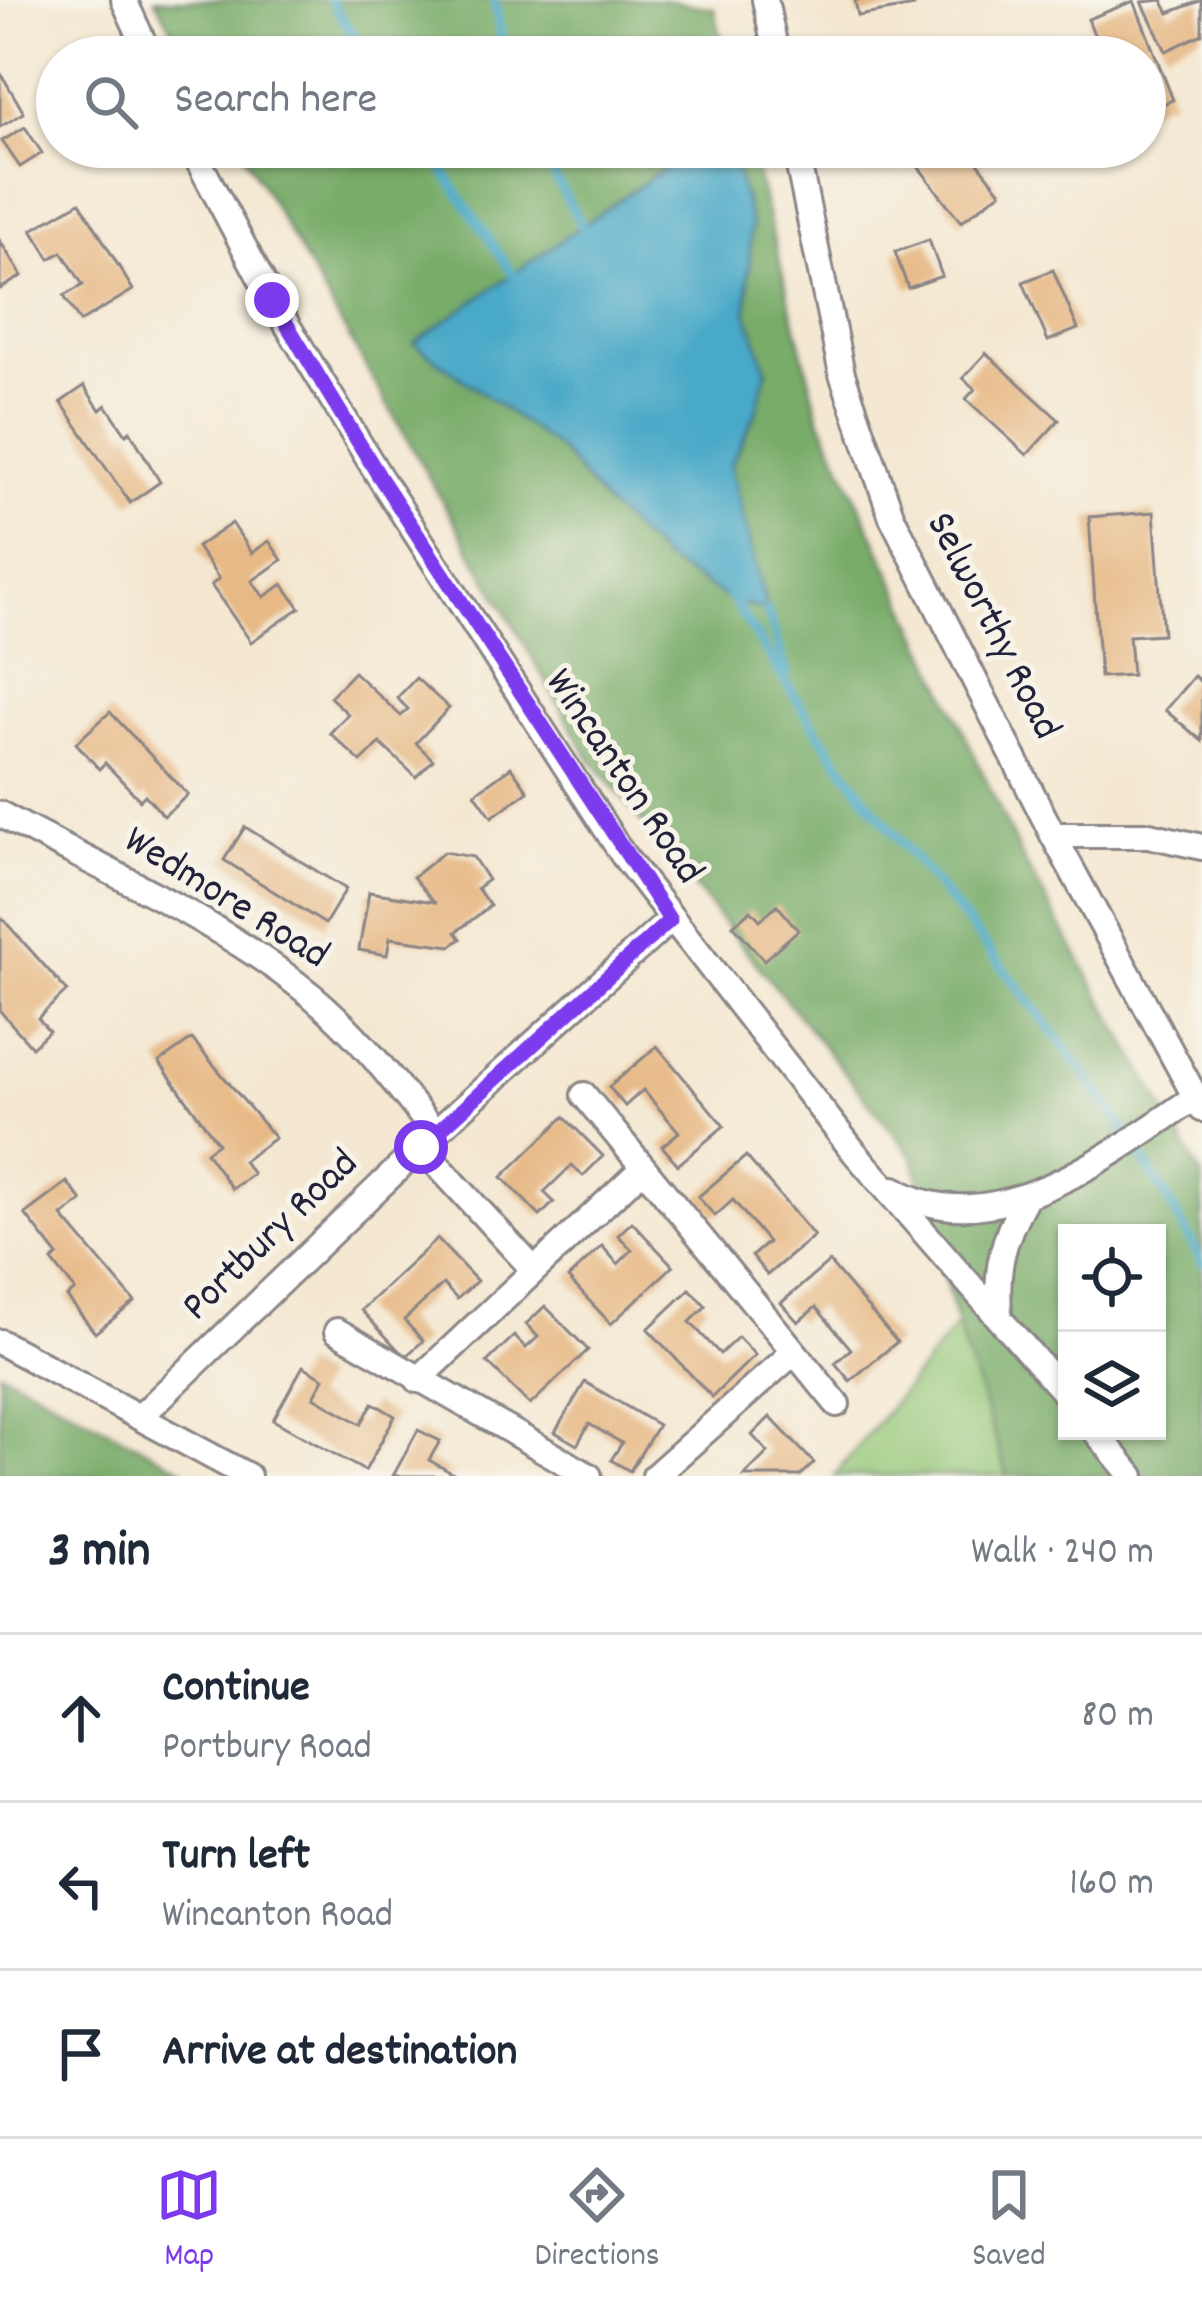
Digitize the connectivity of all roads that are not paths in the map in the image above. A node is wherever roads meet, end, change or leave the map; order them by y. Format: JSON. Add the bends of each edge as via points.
{"nodes":[{"id":1,"x":124,"y":0,"type":"edge"},
{"id":2,"x":765,"y":0,"type":"edge"},
{"id":3,"x":140,"y":36,"type":"edge"},
{"id":4,"x":773,"y":36,"type":"edge"},
{"id":5,"x":201,"y":168,"type":"edge"},
{"id":6,"x":799,"y":168,"type":"edge"},
{"id":7,"x":0,"y":814,"type":"edge"},
{"id":8,"x":1053,"y":836,"type":"junction"},
{"id":9,"x":1202,"y":847,"type":"edge"},
{"id":10,"x":670,"y":920,"type":"junction"},
{"id":11,"x":584,"y":1095,"type":"dead end"},
{"id":12,"x":1198,"y":1103,"type":"edge"},
{"id":13,"x":428,"y":1140,"type":"junction"},
{"id":14,"x":644,"y":1168,"type":"junction"},
{"id":15,"x":878,"y":1179,"type":"junction"},
{"id":16,"x":1024,"y":1201,"type":"junction"},
{"id":17,"x":532,"y":1268,"type":"junction"},
{"id":18,"x":999,"y":1312,"type":"junction"},
{"id":19,"x":337,"y":1331,"type":"dead end"},
{"id":20,"x":0,"y":1342,"type":"edge"},
{"id":21,"x":794,"y":1352,"type":"junction"},
{"id":22,"x":418,"y":1380,"type":"junction"},
{"id":23,"x":1058,"y":1385,"type":"edge"},
{"id":24,"x":837,"y":1404,"type":"dead end"},
{"id":25,"x":141,"y":1417,"type":"junction"},
{"id":26,"x":1102,"y":1440,"type":"edge"},
{"id":27,"x":248,"y":1476,"type":"edge"},
{"id":28,"x":589,"y":1476,"type":"edge"},
{"id":29,"x":655,"y":1476,"type":"edge"},
{"id":30,"x":1132,"y":1476,"type":"edge"}],
"edges":[{"from":1,"to":3,"type":"street"},
{"from":2,"to":4,"type":"street"},
{"from":5,"to":10,"type":"street","name":"Wincanton Road","via":[[379,476]]},
{"from":6,"to":8,"type":"street","name":"Selworthy Road","via":[[842,374],[892,517]]},
{"from":7,"to":13,"type":"street","name":"Wedmore Road","via":[[311,996],[378,1060]]},
{"from":8,"to":9,"type":"street","via":[[1149,835]]},
{"from":8,"to":12,"type":"street","name":"Selworthy Road"},
{"from":10,"to":13,"type":"street","name":"Portbury Road"},
{"from":10,"to":15,"type":"street","name":"Wincanton Road"},
{"from":11,"to":14,"type":"street"},
{"from":12,"to":16,"type":"street"},
{"from":13,"to":17,"type":"street","name":"Wedmore Road"},
{"from":13,"to":25,"type":"street","name":"Portbury Road"},
{"from":14,"to":17,"type":"street"},
{"from":14,"to":21,"type":"street"},
{"from":15,"to":16,"type":"street","via":[[913,1200]]},
{"from":15,"to":18,"type":"street","name":"Wincanton Road"},
{"from":16,"to":18,"type":"street","via":[[997,1269]]},
{"from":17,"to":22,"type":"street"},
{"from":18,"to":23,"type":"street","name":"Wincanton Road"},
{"from":19,"to":22,"type":"street"},
{"from":20,"to":25,"type":"street"},
{"from":21,"to":24,"type":"street"},
{"from":21,"to":29,"type":"street"},
{"from":22,"to":28,"type":"street"},
{"from":25,"to":27,"type":"street"},
{"from":26,"to":30,"type":"street"}]}
